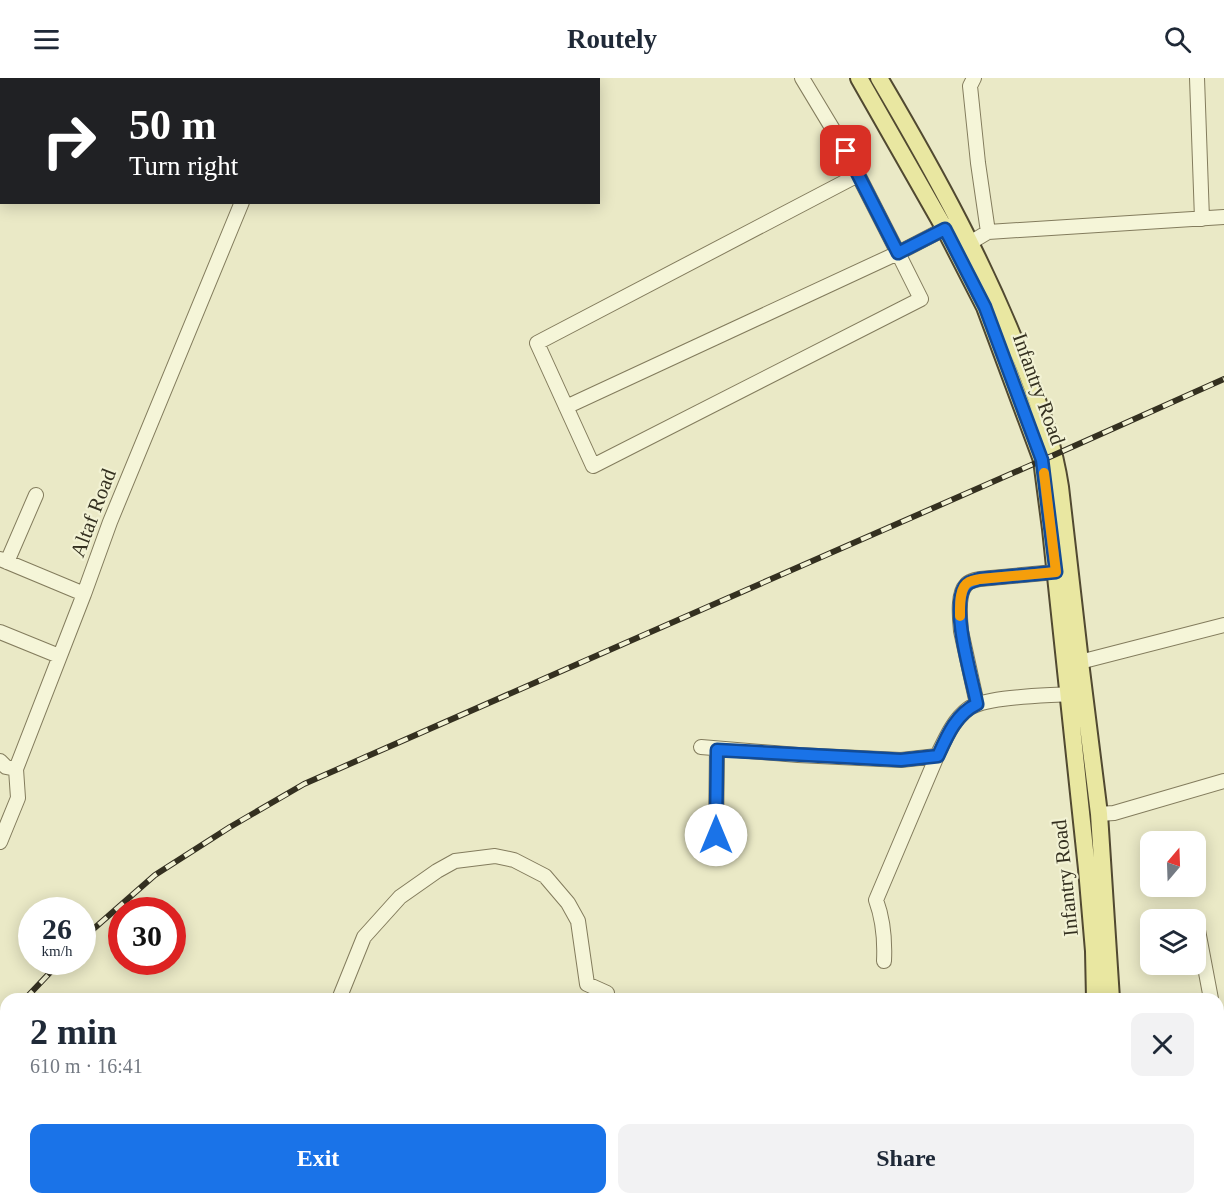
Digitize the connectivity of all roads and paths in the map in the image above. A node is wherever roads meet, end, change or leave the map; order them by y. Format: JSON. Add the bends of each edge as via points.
{"nodes":[{"id":1,"x":802,"y":78,"type":"edge"},
{"id":2,"x":859,"y":78,"type":"edge"},
{"id":3,"x":879,"y":78,"type":"edge"},
{"id":4,"x":974,"y":78,"type":"edge"},
{"id":5,"x":1197,"y":78,"type":"edge"},
{"id":6,"x":858,"y":175,"type":"junction"},
{"id":7,"x":241,"y":204,"type":"edge"},
{"id":8,"x":1224,"y":217,"type":"edge"},
{"id":9,"x":1202,"y":219,"type":"junction"},
{"id":10,"x":952,"y":225,"type":"junction"},
{"id":11,"x":988,"y":232,"type":"junction"},
{"id":12,"x":964,"y":247,"type":"junction"},
{"id":13,"x":898,"y":253,"type":"junction"},
{"id":14,"x":566,"y":407,"type":"junction"},
{"id":15,"x":36,"y":495,"type":"dead end"},
{"id":16,"x":3,"y":561,"type":"edge"},
{"id":17,"x":1056,"y":572,"type":"junction"},
{"id":18,"x":84,"y":594,"type":"junction"},
{"id":19,"x":1224,"y":625,"type":"edge"},
{"id":20,"x":0,"y":632,"type":"edge"},
{"id":21,"x":59,"y":656,"type":"junction"},
{"id":22,"x":1073,"y":664,"type":"junction"},
{"id":23,"x":1069,"y":694,"type":"junction"},
{"id":24,"x":977,"y":704,"type":"junction"},
{"id":25,"x":700,"y":747,"type":"dead end"},
{"id":26,"x":717,"y":750,"type":"junction"},
{"id":27,"x":938,"y":756,"type":"junction"},
{"id":28,"x":0,"y":761,"type":"edge"},
{"id":29,"x":16,"y":769,"type":"junction"},
{"id":30,"x":1224,"y":781,"type":"edge"},
{"id":31,"x":1099,"y":814,"type":"junction"},
{"id":32,"x":716,"y":835,"type":"dead end"},
{"id":33,"x":0,"y":842,"type":"edge"},
{"id":34,"x":884,"y":960,"type":"dead end"},
{"id":35,"x":1206,"y":973,"type":"edge"},
{"id":36,"x":341,"y":993,"type":"edge"},
{"id":37,"x":607,"y":993,"type":"edge"},
{"id":38,"x":1095,"y":993,"type":"edge"},
{"id":39,"x":1111,"y":993,"type":"edge"},
{"id":40,"x":1210,"y":993,"type":"edge"}],
"edges":[{"from":1,"to":6,"type":"street"},
{"from":2,"to":10,"type":"main road","name":"Infantry Road"},
{"from":3,"to":10,"type":"main road","name":"Infantry Road","via":[[927,161]]},
{"from":4,"to":11,"type":"street","via":[[970,86]]},
{"from":5,"to":9,"type":"street"},
{"from":6,"to":13,"type":"street"},
{"from":6,"to":14,"type":"street","via":[[537,343]]},
{"from":7,"to":18,"type":"street","name":"Altaf Road"},
{"from":8,"to":9,"type":"street"},
{"from":9,"to":11,"type":"street"},
{"from":10,"to":12,"type":"main road","name":"Infantry Road"},
{"from":10,"to":13,"type":"street"},
{"from":11,"to":12,"type":"street"},
{"from":12,"to":17,"type":"main road","name":"Infantry Road","via":[[1042,460]]},
{"from":12,"to":22,"type":"main road","name":"Infantry Road","via":[[1011,332],[1054,455],[1060,487]]},
{"from":13,"to":14,"type":"street"},
{"from":13,"to":14,"type":"street","via":[[921,299],[593,466]]},
{"from":15,"to":16,"type":"street"},
{"from":16,"to":18,"type":"street"},
{"from":17,"to":22,"type":"main road","name":"Infantry Road"},
{"from":17,"to":24,"type":"street","via":[[980,579],[964,586],[961,631]]},
{"from":18,"to":21,"type":"street","name":"Altaf Road"},
{"from":19,"to":22,"type":"street"},
{"from":20,"to":21,"type":"street"},
{"from":21,"to":29,"type":"street","name":"Altaf Road"},
{"from":22,"to":23,"type":"main road","name":"Infantry Road"},
{"from":22,"to":31,"type":"main road","name":"Infantry Road"},
{"from":23,"to":24,"type":"street"},
{"from":23,"to":38,"type":"main road","name":"Infantry Road"},
{"from":24,"to":27,"type":"street","via":[[959,717]]},
{"from":25,"to":26,"type":"street"},
{"from":26,"to":27,"type":"street","via":[[901,760]]},
{"from":26,"to":32,"type":"street"},
{"from":27,"to":34,"type":"street","via":[[876,900],[883,927]]},
{"from":28,"to":29,"type":"street"},
{"from":29,"to":33,"type":"street","name":"Altaf Road","via":[[18,798]]},
{"from":30,"to":31,"type":"street"},
{"from":31,"to":39,"type":"main road","name":"Infantry Road"},
{"from":35,"to":40,"type":"street"},
{"from":36,"to":37,"type":"street","via":[[364,936],[400,897],[455,861],[495,856],[514,860],[545,876],[568,903],[578,921],[588,984]]}]}
